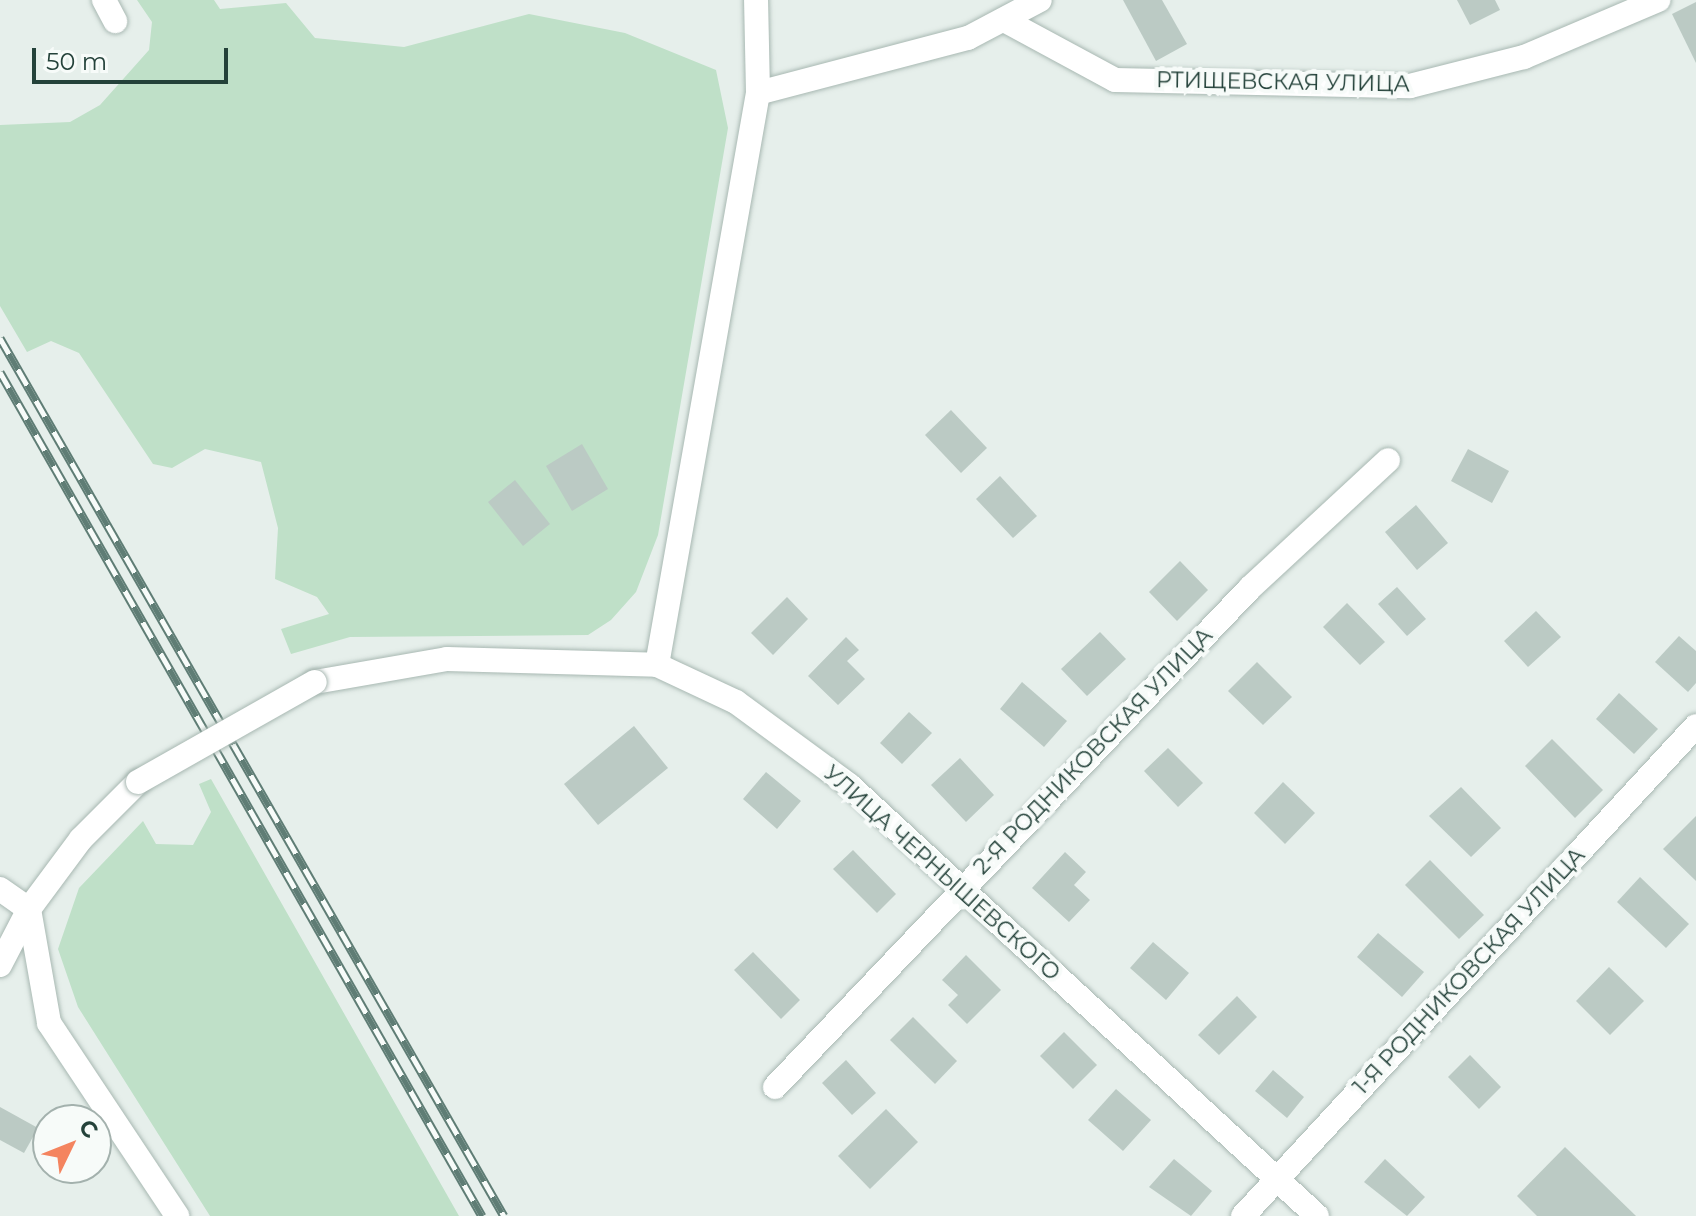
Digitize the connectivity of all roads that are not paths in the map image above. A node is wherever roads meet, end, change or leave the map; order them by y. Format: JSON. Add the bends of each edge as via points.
{"nodes":[{"id":1,"x":756,"y":0,"type":"edge"},
{"id":2,"x":1040,"y":0,"type":"edge"},
{"id":3,"x":1658,"y":0,"type":"edge"},
{"id":4,"x":1004,"y":20,"type":"junction"},
{"id":5,"x":758,"y":93,"type":"junction"},
{"id":6,"x":1388,"y":460,"type":"dead end"},
{"id":7,"x":657,"y":665,"type":"junction"},
{"id":8,"x":1696,"y":726,"type":"edge"},
{"id":9,"x":960,"y":887,"type":"junction"},
{"id":10,"x":0,"y":889,"type":"edge"},
{"id":11,"x":29,"y":909,"type":"junction"},
{"id":12,"x":0,"y":965,"type":"edge"},
{"id":13,"x":775,"y":1087,"type":"dead end"},
{"id":14,"x":1276,"y":1180,"type":"junction"},
{"id":15,"x":177,"y":1216,"type":"edge"},
{"id":16,"x":1243,"y":1216,"type":"edge"},
{"id":17,"x":1317,"y":1216,"type":"edge"}],
"edges":[{"from":1,"to":5,"type":"street"},
{"from":2,"to":4,"type":"street"},
{"from":3,"to":4,"type":"street","name":"РТИЩЕВСКАЯ УЛИЦА","via":[[1524,57],[1410,86],[1115,80]]},
{"from":4,"to":5,"type":"street","via":[[968,38]]},
{"from":5,"to":7,"type":"street"},
{"from":6,"to":9,"type":"street","name":"2-Я РОДНИКОВСКАЯ УЛИЦА","via":[[1250,588]]},
{"from":7,"to":9,"type":"street","name":"УЛИЦА ЧЕРНЫШЕВСКОГО","via":[[761,718],[849,785]]},
{"from":7,"to":11,"type":"street","name":"УЛИЦА ЧЕРНЫШЕВСКОГО","bridge":true,"via":[[447,659],[315,682],[138,782],[81,839]]},
{"from":8,"to":14,"type":"street","name":"1-Я РОДНИКОВСКАЯ УЛИЦА"},
{"from":9,"to":13,"type":"street","name":"2-Я РОДНИКОВСКАЯ УЛИЦА"},
{"from":9,"to":14,"type":"street","name":"УЛИЦА ЧЕРНЫШЕВСКОГО"},
{"from":10,"to":11,"type":"street"},
{"from":11,"to":12,"type":"street","name":"УЛИЦА ЧЕРНЫШЕВСКОГО"},
{"from":11,"to":15,"type":"street","via":[[49,1023]]},
{"from":14,"to":16,"type":"street","name":"1-Я РОДНИКОВСКАЯ УЛИЦА"},
{"from":14,"to":17,"type":"street","name":"УЛИЦА ЧЕРНЫШЕВСКОГО"}]}
